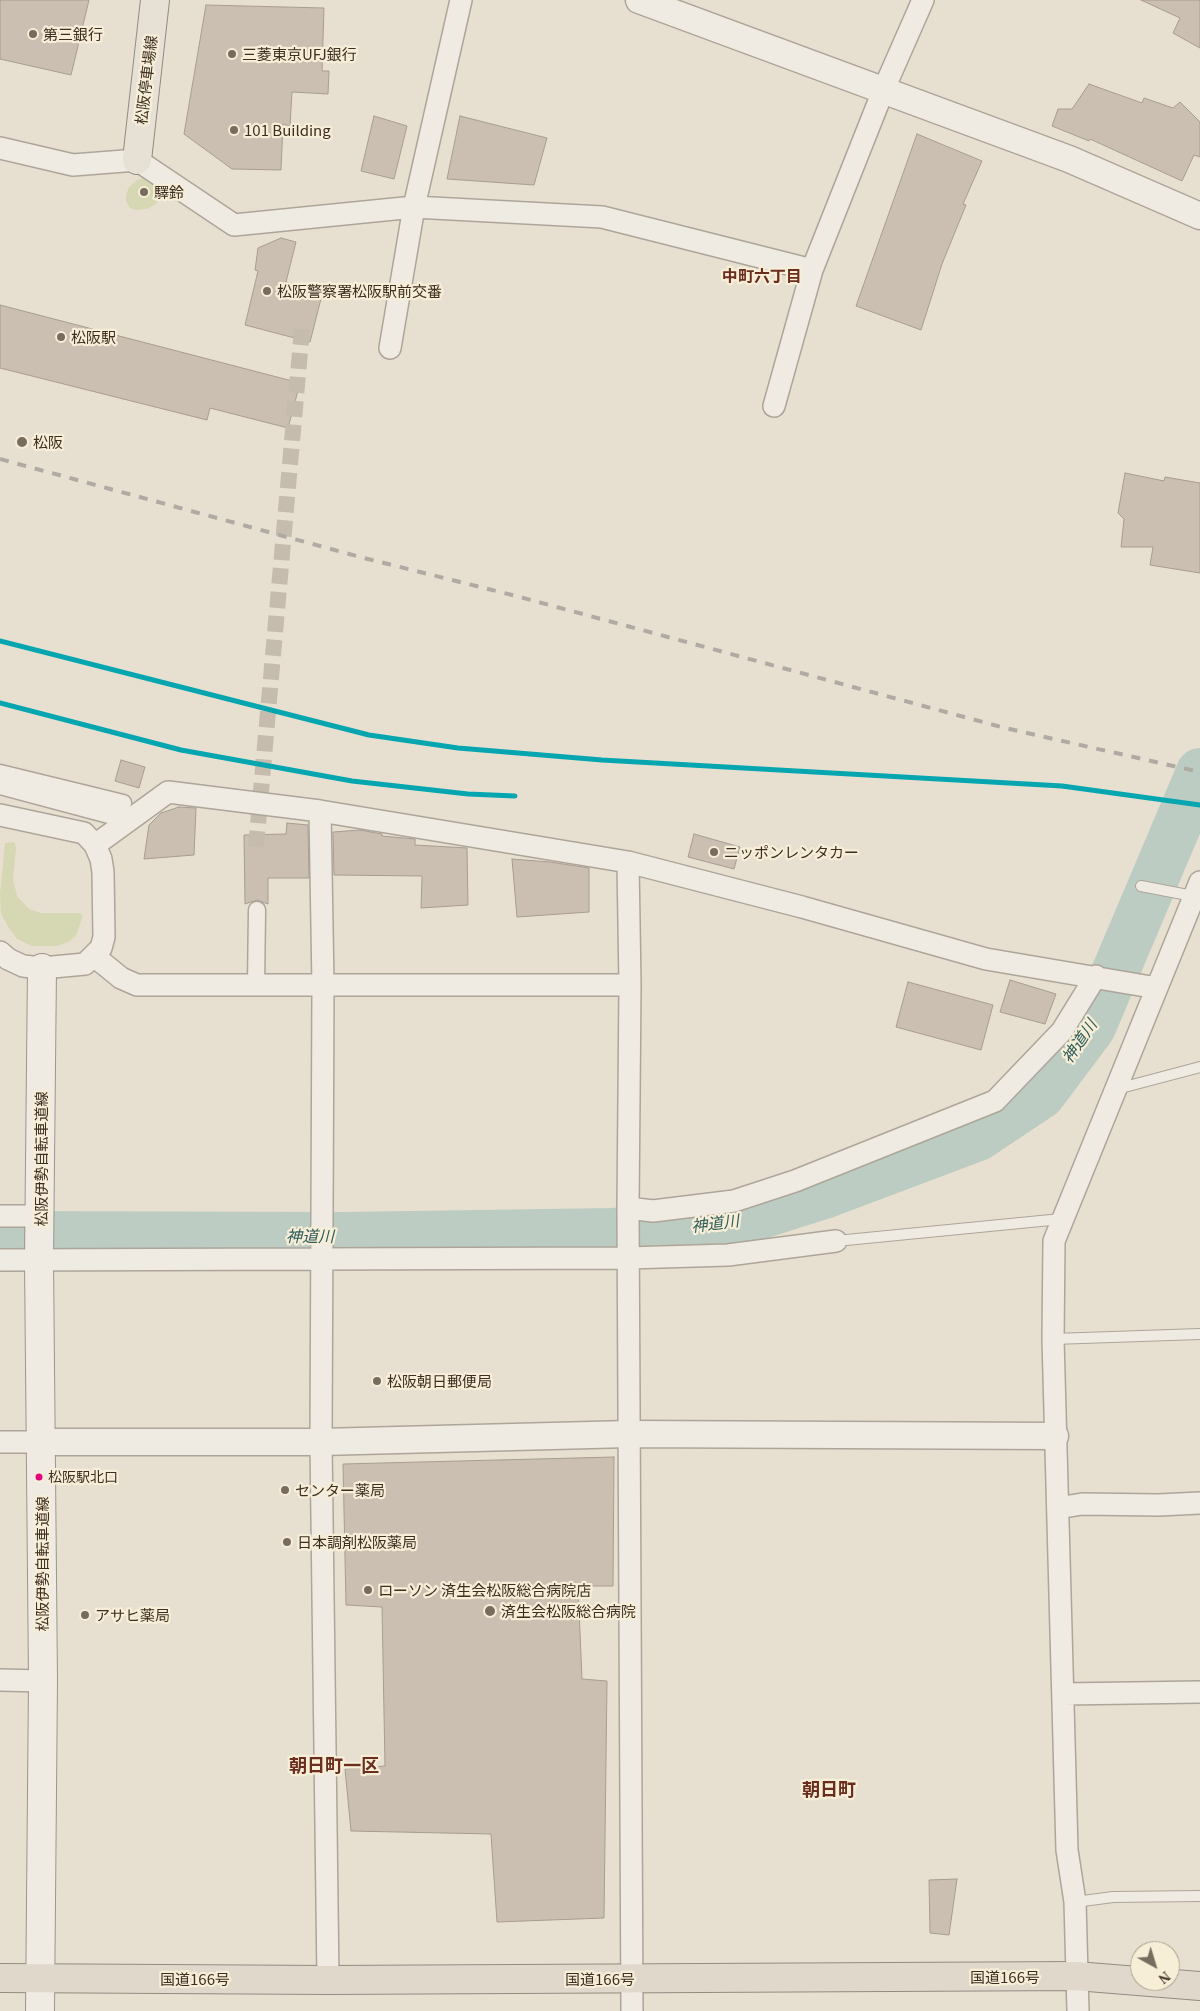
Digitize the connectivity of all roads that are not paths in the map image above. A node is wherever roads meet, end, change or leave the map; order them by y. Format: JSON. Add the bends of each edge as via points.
{"nodes":[{"id":1,"x":155,"y":0,"type":"edge"},
{"id":2,"x":461,"y":0,"type":"edge"},
{"id":3,"x":639,"y":0,"type":"edge"},
{"id":4,"x":923,"y":0,"type":"edge"},
{"id":5,"x":883,"y":91,"type":"junction"},
{"id":6,"x":0,"y":148,"type":"edge"},
{"id":7,"x":137,"y":160,"type":"junction"},
{"id":8,"x":414,"y":207,"type":"junction"},
{"id":9,"x":1200,"y":216,"type":"edge"},
{"id":10,"x":812,"y":270,"type":"junction"},
{"id":11,"x":390,"y":348,"type":"dead end"},
{"id":12,"x":774,"y":406,"type":"dead end"},
{"id":13,"x":0,"y":772,"type":"edge"},
{"id":14,"x":0,"y":786,"type":"edge"},
{"id":15,"x":320,"y":811,"type":"junction"},
{"id":16,"x":0,"y":815,"type":"edge"},
{"id":17,"x":95,"y":845,"type":"junction"},
{"id":18,"x":628,"y":862,"type":"junction"},
{"id":19,"x":1141,"y":886,"type":"dead end"},
{"id":20,"x":1197,"y":889,"type":"edge"},
{"id":21,"x":257,"y":910,"type":"dead end"},
{"id":22,"x":0,"y":952,"type":"edge"},
{"id":23,"x":94,"y":956,"type":"junction"},
{"id":24,"x":42,"y":968,"type":"junction"},
{"id":25,"x":1096,"y":976,"type":"junction"},
{"id":26,"x":630,"y":984,"type":"junction"},
{"id":27,"x":256,"y":986,"type":"junction"},
{"id":28,"x":323,"y":986,"type":"junction"},
{"id":29,"x":1157,"y":988,"type":"junction"},
{"id":30,"x":1200,"y":1067,"type":"edge"},
{"id":31,"x":1117,"y":1088,"type":"junction"},
{"id":32,"x":628,"y":1214,"type":"junction"},
{"id":33,"x":0,"y":1216,"type":"edge"},
{"id":34,"x":41,"y":1216,"type":"junction"},
{"id":35,"x":1061,"y":1219,"type":"junction"},
{"id":36,"x":836,"y":1241,"type":"joint"},
{"id":37,"x":629,"y":1252,"type":"junction"},
{"id":38,"x":322,"y":1254,"type":"junction"},
{"id":39,"x":0,"y":1260,"type":"edge"},
{"id":40,"x":39,"y":1260,"type":"junction"},
{"id":41,"x":1200,"y":1334,"type":"edge"},
{"id":42,"x":1053,"y":1339,"type":"junction"},
{"id":43,"x":629,"y":1434,"type":"junction"},
{"id":44,"x":1055,"y":1436,"type":"junction"},
{"id":45,"x":0,"y":1442,"type":"edge"},
{"id":46,"x":42,"y":1442,"type":"junction"},
{"id":47,"x":321,"y":1442,"type":"junction"},
{"id":48,"x":1200,"y":1503,"type":"edge"},
{"id":49,"x":1058,"y":1508,"type":"junction"},
{"id":50,"x":0,"y":1680,"type":"edge"},
{"id":51,"x":42,"y":1681,"type":"junction"},
{"id":52,"x":1200,"y":1692,"type":"edge"},
{"id":53,"x":1063,"y":1694,"type":"junction"},
{"id":54,"x":1200,"y":1896,"type":"edge"},
{"id":55,"x":1075,"y":1902,"type":"junction"},
{"id":56,"x":1076,"y":1976,"type":"junction"},
{"id":57,"x":0,"y":1978,"type":"edge"},
{"id":58,"x":39,"y":1978,"type":"junction"},
{"id":59,"x":632,"y":1979,"type":"junction"},
{"id":60,"x":328,"y":1980,"type":"junction"},
{"id":61,"x":1200,"y":1986,"type":"edge"},
{"id":62,"x":40,"y":2011,"type":"edge"},
{"id":63,"x":632,"y":2011,"type":"edge"},
{"id":64,"x":1078,"y":2011,"type":"edge"}],
"edges":[{"from":1,"to":7,"type":"main road","name":"松阪停車場線"},
{"from":2,"to":8,"type":"street"},
{"from":3,"to":5,"type":"street"},
{"from":4,"to":5,"type":"street"},
{"from":5,"to":9,"type":"street","via":[[1069,159]]},
{"from":5,"to":10,"type":"street"},
{"from":6,"to":7,"type":"street","via":[[73,166]]},
{"from":7,"to":8,"type":"street","via":[[234,225]]},
{"from":8,"to":10,"type":"street","via":[[602,217]]},
{"from":8,"to":11,"type":"street"},
{"from":10,"to":12,"type":"street"},
{"from":13,"to":14,"type":"street","via":[[124,803],[109,814]]},
{"from":15,"to":17,"type":"street","via":[[168,792]]},
{"from":15,"to":18,"type":"street"},
{"from":15,"to":28,"type":"street"},
{"from":16,"to":17,"type":"street","via":[[84,833]]},
{"from":17,"to":23,"type":"street","via":[[103,872],[104,937]]},
{"from":18,"to":25,"type":"street","via":[[986,959]]},
{"from":18,"to":26,"type":"street"},
{"from":19,"to":20,"type":"lane"},
{"from":20,"to":29,"type":"street"},
{"from":21,"to":27,"type":"street"},
{"from":22,"to":24,"type":"street","via":[[23,966]]},
{"from":23,"to":24,"type":"street","via":[[85,964]]},
{"from":23,"to":27,"type":"street","via":[[121,978],[137,985]]},
{"from":24,"to":34,"type":"main road","name":"松阪伊勢自転車道線"},
{"from":25,"to":29,"type":"street"},
{"from":25,"to":32,"type":"street","via":[[1062,1031],[995,1101],[795,1181],[734,1200]]},
{"from":26,"to":28,"type":"street"},
{"from":26,"to":32,"type":"street"},
{"from":27,"to":28,"type":"street"},
{"from":28,"to":38,"type":"street"},
{"from":29,"to":31,"type":"street"},
{"from":30,"to":31,"type":"lane"},
{"from":31,"to":35,"type":"street"},
{"from":32,"to":37,"type":"street"},
{"from":33,"to":34,"type":"street"},
{"from":34,"to":40,"type":"main road","name":"松阪伊勢自転車道線"},
{"from":35,"to":36,"type":"lane"},
{"from":35,"to":42,"type":"street","via":[[1054,1241]]},
{"from":36,"to":37,"type":"street","via":[[728,1256]]},
{"from":37,"to":38,"type":"street"},
{"from":37,"to":43,"type":"street"},
{"from":38,"to":40,"type":"street"},
{"from":38,"to":47,"type":"street"},
{"from":39,"to":40,"type":"street"},
{"from":40,"to":46,"type":"main road","name":"松阪伊勢自転車道線"},
{"from":41,"to":42,"type":"lane"},
{"from":42,"to":44,"type":"street"},
{"from":43,"to":44,"type":"street"},
{"from":43,"to":47,"type":"street"},
{"from":43,"to":59,"type":"street"},
{"from":44,"to":49,"type":"street"},
{"from":45,"to":46,"type":"street"},
{"from":46,"to":47,"type":"street"},
{"from":46,"to":51,"type":"main road","name":"松阪伊勢自転車道線"},
{"from":47,"to":60,"type":"street"},
{"from":48,"to":49,"type":"street","via":[[1159,1506],[1082,1504]]},
{"from":49,"to":53,"type":"street"},
{"from":50,"to":51,"type":"street"},
{"from":51,"to":58,"type":"main road","name":"松阪伊勢自転車道線"},
{"from":52,"to":53,"type":"street"},
{"from":53,"to":55,"type":"street","via":[[1067,1850]]},
{"from":54,"to":55,"type":"lane","via":[[1113,1897]]},
{"from":55,"to":56,"type":"street"},
{"from":56,"to":59,"type":"highway","name":"国道166号"},
{"from":56,"to":61,"type":"highway","name":"国道166号"},
{"from":56,"to":64,"type":"street"},
{"from":57,"to":58,"type":"highway","name":"国道166号"},
{"from":58,"to":60,"type":"highway","name":"国道166号"},
{"from":58,"to":62,"type":"main road","name":"松阪伊勢自転車道線"},
{"from":59,"to":60,"type":"highway","name":"国道166号"},
{"from":59,"to":63,"type":"street"}]}
